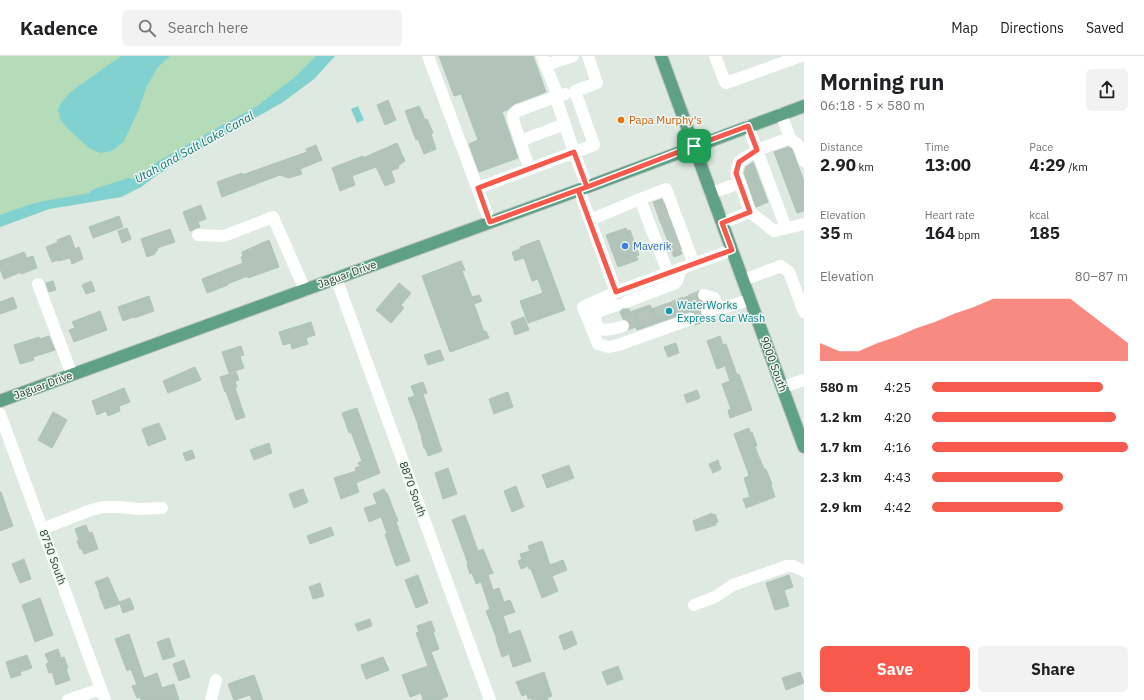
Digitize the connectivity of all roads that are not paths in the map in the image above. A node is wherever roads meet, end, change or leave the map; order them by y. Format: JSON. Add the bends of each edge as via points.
{"nodes":[{"id":1,"x":428,"y":56,"type":"edge"},
{"id":2,"x":573,"y":56,"type":"edge"},
{"id":3,"x":588,"y":56,"type":"edge"},
{"id":4,"x":661,"y":56,"type":"edge"},
{"id":5,"x":715,"y":56,"type":"edge"},
{"id":6,"x":801,"y":56,"type":"edge"},
{"id":7,"x":544,"y":60,"type":"edge"},
{"id":8,"x":575,"y":91,"type":"junction"},
{"id":9,"x":558,"y":96,"type":"junction"},
{"id":10,"x":804,"y":106,"type":"edge"},
{"id":11,"x":781,"y":114,"type":"junction"},
{"id":12,"x":565,"y":124,"type":"junction"},
{"id":13,"x":748,"y":126,"type":"junction"},
{"id":14,"x":790,"y":138,"type":"junction"},
{"id":15,"x":520,"y":141,"type":"junction"},
{"id":16,"x":694,"y":146,"type":"junction"},
{"id":17,"x":757,"y":150,"type":"junction"},
{"id":18,"x":574,"y":152,"type":"junction"},
{"id":19,"x":804,"y":161,"type":"edge"},
{"id":20,"x":529,"y":168,"type":"junction"},
{"id":21,"x":740,"y":183,"type":"junction"},
{"id":22,"x":478,"y":188,"type":"junction"},
{"id":23,"x":583,"y":188,"type":"junction"},
{"id":24,"x":711,"y":193,"type":"junction"},
{"id":25,"x":640,"y":200,"type":"junction"},
{"id":26,"x":750,"y":212,"type":"junction"},
{"id":27,"x":663,"y":216,"type":"junction"},
{"id":28,"x":590,"y":220,"type":"junction"},
{"id":29,"x":490,"y":222,"type":"junction"},
{"id":30,"x":722,"y":223,"type":"junction"},
{"id":31,"x":804,"y":224,"type":"edge"},
{"id":32,"x":786,"y":228,"type":"junction"},
{"id":33,"x":198,"y":235,"type":"dead end"},
{"id":34,"x":672,"y":240,"type":"junction"},
{"id":35,"x":732,"y":250,"type":"junction"},
{"id":36,"x":694,"y":264,"type":"junction"},
{"id":37,"x":682,"y":268,"type":"junction"},
{"id":38,"x":668,"y":273,"type":"junction"},
{"id":39,"x":336,"y":278,"type":"junction"},
{"id":40,"x":743,"y":280,"type":"junction"},
{"id":41,"x":38,"y":284,"type":"dead end"},
{"id":42,"x":305,"y":290,"type":"junction"},
{"id":43,"x":704,"y":295,"type":"dead end"},
{"id":44,"x":750,"y":300,"type":"junction"},
{"id":45,"x":620,"y":303,"type":"junction"},
{"id":46,"x":718,"y":306,"type":"junction"},
{"id":47,"x":707,"y":311,"type":"tunnel mouth"},
{"id":48,"x":804,"y":312,"type":"edge"},
{"id":49,"x":690,"y":319,"type":"tunnel mouth"},
{"id":50,"x":623,"y":326,"type":"tunnel mouth"},
{"id":51,"x":72,"y":375,"type":"junction"},
{"id":52,"x":804,"y":380,"type":"edge"},
{"id":53,"x":782,"y":387,"type":"junction"},
{"id":54,"x":0,"y":401,"type":"edge"},
{"id":55,"x":0,"y":414,"type":"edge"},
{"id":56,"x":804,"y":446,"type":"edge"},
{"id":57,"x":162,"y":508,"type":"dead end"},
{"id":58,"x":42,"y":529,"type":"junction"},
{"id":59,"x":804,"y":571,"type":"edge"},
{"id":60,"x":694,"y":605,"type":"dead end"},
{"id":61,"x":216,"y":680,"type":"dead end"},
{"id":62,"x":103,"y":694,"type":"edge"},
{"id":63,"x":68,"y":700,"type":"edge"},
{"id":64,"x":211,"y":700,"type":"edge"},
{"id":65,"x":490,"y":700,"type":"edge"}],
"edges":[{"from":1,"to":22,"type":"street"},
{"from":2,"to":7,"type":"street"},
{"from":3,"to":8,"type":"street","via":[[597,83]]},
{"from":4,"to":16,"type":"main road","name":"9000 South"},
{"from":5,"to":6,"type":"street","via":[[726,82]]},
{"from":7,"to":9,"type":"street"},
{"from":8,"to":9,"type":"street"},
{"from":8,"to":18,"type":"street","via":[[594,145]]},
{"from":9,"to":12,"type":"street","via":[[557,101]]},
{"from":9,"to":15,"type":"street","via":[[517,111],[513,115]]},
{"from":10,"to":11,"type":"main road","name":"Jaguar Drive"},
{"from":11,"to":13,"type":"main road","name":"Jaguar Drive"},
{"from":11,"to":14,"type":"street"},
{"from":12,"to":15,"type":"street"},
{"from":12,"to":18,"type":"street"},
{"from":13,"to":16,"type":"main road","name":"Jaguar Drive"},
{"from":13,"to":17,"type":"street"},
{"from":14,"to":17,"type":"street"},
{"from":14,"to":19,"type":"street","via":[[798,145]]},
{"from":15,"to":20,"type":"street"},
{"from":16,"to":23,"type":"main road","name":"Jaguar Drive"},
{"from":16,"to":24,"type":"main road","name":"9000 South"},
{"from":17,"to":21,"type":"street","via":[[739,162],[736,173]]},
{"from":17,"to":32,"type":"street"},
{"from":18,"to":20,"type":"street"},
{"from":18,"to":23,"type":"street"},
{"from":20,"to":22,"type":"street"},
{"from":21,"to":24,"type":"street"},
{"from":21,"to":26,"type":"street"},
{"from":22,"to":29,"type":"street"},
{"from":23,"to":28,"type":"street"},
{"from":23,"to":29,"type":"main road","name":"Jaguar Drive"},
{"from":24,"to":30,"type":"main road","name":"9000 South"},
{"from":25,"to":27,"type":"street"},
{"from":25,"to":27,"type":"street","via":[[666,189]]},
{"from":25,"to":28,"type":"street"},
{"from":26,"to":30,"type":"street"},
{"from":26,"to":32,"type":"street","via":[[774,231]]},
{"from":27,"to":34,"type":"street"},
{"from":27,"to":34,"type":"street"},
{"from":28,"to":45,"type":"street"},
{"from":29,"to":39,"type":"main road","name":"Jaguar Drive"},
{"from":30,"to":35,"type":"main road","name":"9000 South"},
{"from":31,"to":32,"type":"street"},
{"from":33,"to":42,"type":"street","via":[[224,236],[273,217]]},
{"from":34,"to":36,"type":"street"},
{"from":34,"to":38,"type":"street"},
{"from":35,"to":36,"type":"street"},
{"from":35,"to":40,"type":"main road","name":"9000 South"},
{"from":36,"to":37,"type":"street"},
{"from":37,"to":38,"type":"street"},
{"from":37,"to":45,"type":"street","via":[[674,284]]},
{"from":38,"to":45,"type":"street"},
{"from":39,"to":42,"type":"main road","name":"Jaguar Drive"},
{"from":39,"to":65,"type":"street","name":"8870 South"},
{"from":40,"to":44,"type":"main road","name":"9000 South"},
{"from":40,"to":48,"type":"street","via":[[781,266],[789,272]]},
{"from":41,"to":51,"type":"street"},
{"from":42,"to":51,"type":"main road","name":"Jaguar Drive"},
{"from":43,"to":46,"type":"street","via":[[714,298]]},
{"from":44,"to":46,"type":"street","via":[[726,307]]},
{"from":44,"to":53,"type":"main road","name":"9000 South"},
{"from":45,"to":49,"type":"street","via":[[583,308],[598,344],[609,347],[618,345]]},
{"from":45,"to":50,"type":"street","via":[[597,312],[594,318],[600,330]]},
{"from":46,"to":47,"type":"street"},
{"from":51,"to":54,"type":"main road","name":"Jaguar Drive"},
{"from":52,"to":53,"type":"street"},
{"from":53,"to":56,"type":"main road","name":"9000 South"},
{"from":55,"to":58,"type":"street","name":"8750 South"},
{"from":57,"to":58,"type":"street","via":[[103,507]]},
{"from":58,"to":62,"type":"street","name":"8750 South"},
{"from":59,"to":60,"type":"street","via":[[787,566],[733,585],[715,597]]},
{"from":61,"to":64,"type":"street"},
{"from":62,"to":63,"type":"street"}]}
